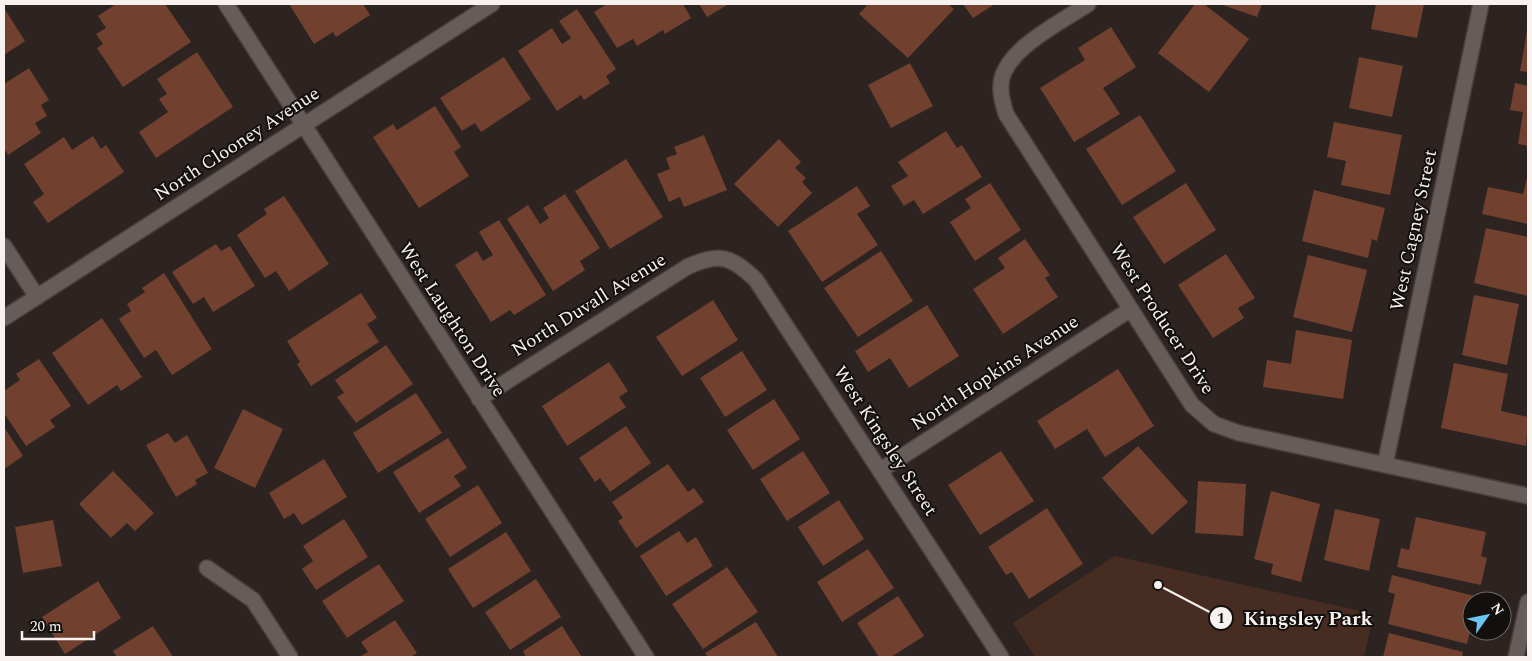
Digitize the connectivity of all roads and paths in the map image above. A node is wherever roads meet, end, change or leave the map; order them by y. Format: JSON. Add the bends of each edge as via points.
{"nodes":[{"id":1,"x":226,"y":4,"type":"edge"},
{"id":2,"x":492,"y":4,"type":"edge"},
{"id":3,"x":1088,"y":4,"type":"edge"},
{"id":4,"x":1481,"y":4,"type":"edge"},
{"id":5,"x":303,"y":125,"type":"junction"},
{"id":6,"x":4,"y":246,"type":"edge"},
{"id":7,"x":725,"y":258,"type":"joint"},
{"id":8,"x":37,"y":297,"type":"junction"},
{"id":9,"x":1131,"y":309,"type":"junction"},
{"id":10,"x":4,"y":318,"type":"edge"},
{"id":11,"x":479,"y":399,"type":"junction"},
{"id":12,"x":1385,"y":465,"type":"junction"},
{"id":13,"x":880,"y":470,"type":"junction"},
{"id":14,"x":1528,"y":496,"type":"edge"},
{"id":15,"x":207,"y":568,"type":"dead end"},
{"id":16,"x":1528,"y":602,"type":"edge"},
{"id":17,"x":290,"y":657,"type":"edge"},
{"id":18,"x":646,"y":657,"type":"edge"},
{"id":19,"x":1001,"y":657,"type":"edge"},
{"id":20,"x":1516,"y":657,"type":"edge"}],
"edges":[{"from":1,"to":5,"type":"street","name":"West Laughton Drive"},
{"from":2,"to":5,"type":"street","name":"North Clooney Avenue"},
{"from":3,"to":9,"type":"street","name":"West Producer Drive","via":[[1018,52],[1006,66],[1000,82],[1001,98],[1006,114]]},
{"from":4,"to":12,"type":"street","name":"West Cagney Street"},
{"from":5,"to":8,"type":"street","name":"North Clooney Avenue"},
{"from":5,"to":11,"type":"street","name":"West Laughton Drive"},
{"from":6,"to":8,"type":"street"},
{"from":7,"to":11,"type":"street","name":"North Duvall Avenue","via":[[706,258],[687,267]]},
{"from":7,"to":13,"type":"street","name":"West Kingsley Street","via":[[742,266],[756,280]]},
{"from":8,"to":10,"type":"street","name":"North Clooney Avenue"},
{"from":9,"to":12,"type":"street","name":"West Producer Drive","via":[[1192,406],[1214,424],[1239,433]]},
{"from":9,"to":13,"type":"street","name":"North Hopkins Avenue"},
{"from":11,"to":18,"type":"street","name":"West Laughton Drive"},
{"from":12,"to":14,"type":"street","name":"West Producer Drive"},
{"from":13,"to":19,"type":"street","name":"West Kingsley Street"},
{"from":15,"to":17,"type":"street","via":[[253,600]]},
{"from":16,"to":20,"type":"street"}]}
